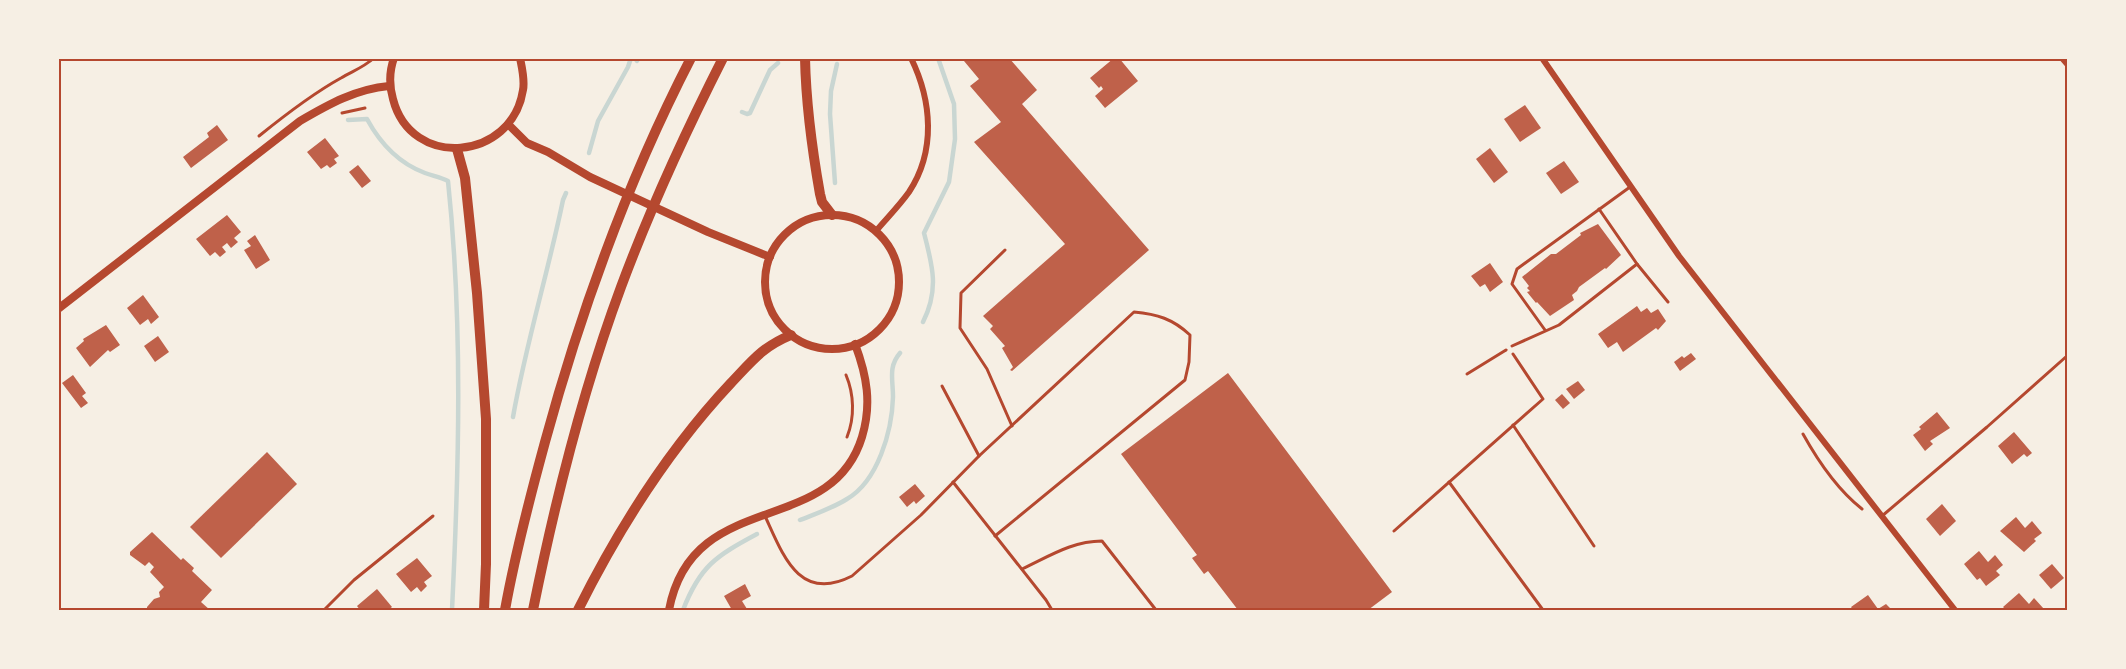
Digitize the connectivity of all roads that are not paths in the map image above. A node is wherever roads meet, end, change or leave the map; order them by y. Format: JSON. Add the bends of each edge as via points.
{"nodes":[{"id":1,"x":394,"y":58,"type":"edge"},
{"id":2,"x":520,"y":58,"type":"edge"},
{"id":3,"x":691,"y":58,"type":"edge"},
{"id":4,"x":723,"y":58,"type":"edge"},
{"id":5,"x":805,"y":58,"type":"edge"},
{"id":6,"x":911,"y":58,"type":"edge"},
{"id":7,"x":1542,"y":58,"type":"edge"},
{"id":8,"x":2062,"y":58,"type":"edge"},
{"id":9,"x":2067,"y":65,"type":"edge"},
{"id":10,"x":389,"y":86,"type":"junction"},
{"id":11,"x":508,"y":123,"type":"junction"},
{"id":12,"x":457,"y":149,"type":"junction"},
{"id":13,"x":1630,"y":187,"type":"junction"},
{"id":14,"x":1599,"y":210,"type":"junction"},
{"id":15,"x":832,"y":214,"type":"junction"},
{"id":16,"x":876,"y":231,"type":"junction"},
{"id":17,"x":1005,"y":250,"type":"dead end"},
{"id":18,"x":770,"y":257,"type":"junction"},
{"id":19,"x":1638,"y":264,"type":"junction"},
{"id":20,"x":1668,"y":302,"type":"dead end"},
{"id":21,"x":58,"y":309,"type":"edge"},
{"id":22,"x":1545,"y":330,"type":"junction"},
{"id":23,"x":791,"y":335,"type":"junction"},
{"id":24,"x":855,"y":344,"type":"junction"},
{"id":25,"x":1512,"y":346,"type":"dead end"},
{"id":26,"x":2067,"y":355,"type":"edge"},
{"id":27,"x":942,"y":386,"type":"dead end"},
{"id":28,"x":1012,"y":426,"type":"junction"},
{"id":29,"x":979,"y":456,"type":"junction"},
{"id":30,"x":953,"y":482,"type":"junction"},
{"id":31,"x":764,"y":514,"type":"junction"},
{"id":32,"x":433,"y":516,"type":"dead end"},
{"id":33,"x":1882,"y":516,"type":"junction"},
{"id":34,"x":995,"y":536,"type":"junction"},
{"id":35,"x":1022,"y":569,"type":"junction"},
{"id":36,"x":324,"y":610,"type":"edge"},
{"id":37,"x":484,"y":610,"type":"edge"},
{"id":38,"x":505,"y":610,"type":"edge"},
{"id":39,"x":532,"y":610,"type":"edge"},
{"id":40,"x":579,"y":610,"type":"edge"},
{"id":41,"x":669,"y":610,"type":"edge"},
{"id":42,"x":1052,"y":610,"type":"edge"},
{"id":43,"x":1156,"y":610,"type":"edge"},
{"id":44,"x":1955,"y":610,"type":"edge"}],
"edges":[{"from":1,"to":10,"type":"street"},
{"from":2,"to":11,"type":"street","via":[[524,88]]},
{"from":3,"to":38,"type":"highway","via":[[639,167],[579,326],[529,499]]},
{"from":4,"to":39,"type":"highway","via":[[621,287],[587,390]]},
{"from":5,"to":15,"type":"highway","via":[[810,142],[822,202]]},
{"from":6,"to":16,"type":"street","via":[[927,102],[927,144],[909,191]]},
{"from":7,"to":13,"type":"street"},
{"from":8,"to":9,"type":"street"},
{"from":10,"to":12,"type":"street","via":[[397,111],[410,128],[430,144]]},
{"from":10,"to":21,"type":"street","via":[[362,90],[300,121]]},
{"from":11,"to":12,"type":"street","via":[[482,144]]},
{"from":11,"to":18,"type":"street","via":[[527,143],[590,177]]},
{"from":12,"to":37,"type":"highway","via":[[465,178],[485,408]]},
{"from":13,"to":14,"type":"lane"},
{"from":13,"to":33,"type":"street","via":[[1679,256]]},
{"from":14,"to":19,"type":"lane"},
{"from":14,"to":22,"type":"lane","via":[[1517,269],[1512,284]]},
{"from":15,"to":16,"type":"street","via":[[848,216]]},
{"from":15,"to":18,"type":"street","via":[[816,216],[788,231]]},
{"from":16,"to":24,"type":"street","via":[[895,259],[898,293],[883,324]]},
{"from":17,"to":28,"type":"lane","via":[[961,293],[960,328],[987,369]]},
{"from":18,"to":23,"type":"street","via":[[765,291],[778,322]]},
{"from":19,"to":20,"type":"lane"},
{"from":19,"to":22,"type":"lane","via":[[1559,325]]},
{"from":22,"to":25,"type":"lane"},
{"from":23,"to":24,"type":"street","via":[[822,348]]},
{"from":23,"to":40,"type":"highway","via":[[765,348],[713,402],[676,449],[629,515]]},
{"from":24,"to":31,"type":"street","via":[[864,366],[868,395],[867,420],[858,447],[846,468],[827,487],[806,500]]},
{"from":26,"to":33,"type":"lane"},
{"from":27,"to":29,"type":"lane"},
{"from":28,"to":29,"type":"lane"},
{"from":28,"to":34,"type":"lane","via":[[1134,312],[1154,314],[1177,323],[1190,335],[1185,380]]},
{"from":29,"to":30,"type":"lane"},
{"from":30,"to":31,"type":"lane","via":[[852,576],[832,583],[810,581],[792,569]]},
{"from":30,"to":34,"type":"lane"},
{"from":31,"to":41,"type":"street","via":[[732,527],[704,545],[679,579]]},
{"from":32,"to":36,"type":"lane","via":[[354,580]]},
{"from":33,"to":44,"type":"street"},
{"from":34,"to":35,"type":"lane"},
{"from":35,"to":42,"type":"lane"},
{"from":35,"to":43,"type":"lane","via":[[1070,546],[1102,541]]}]}
